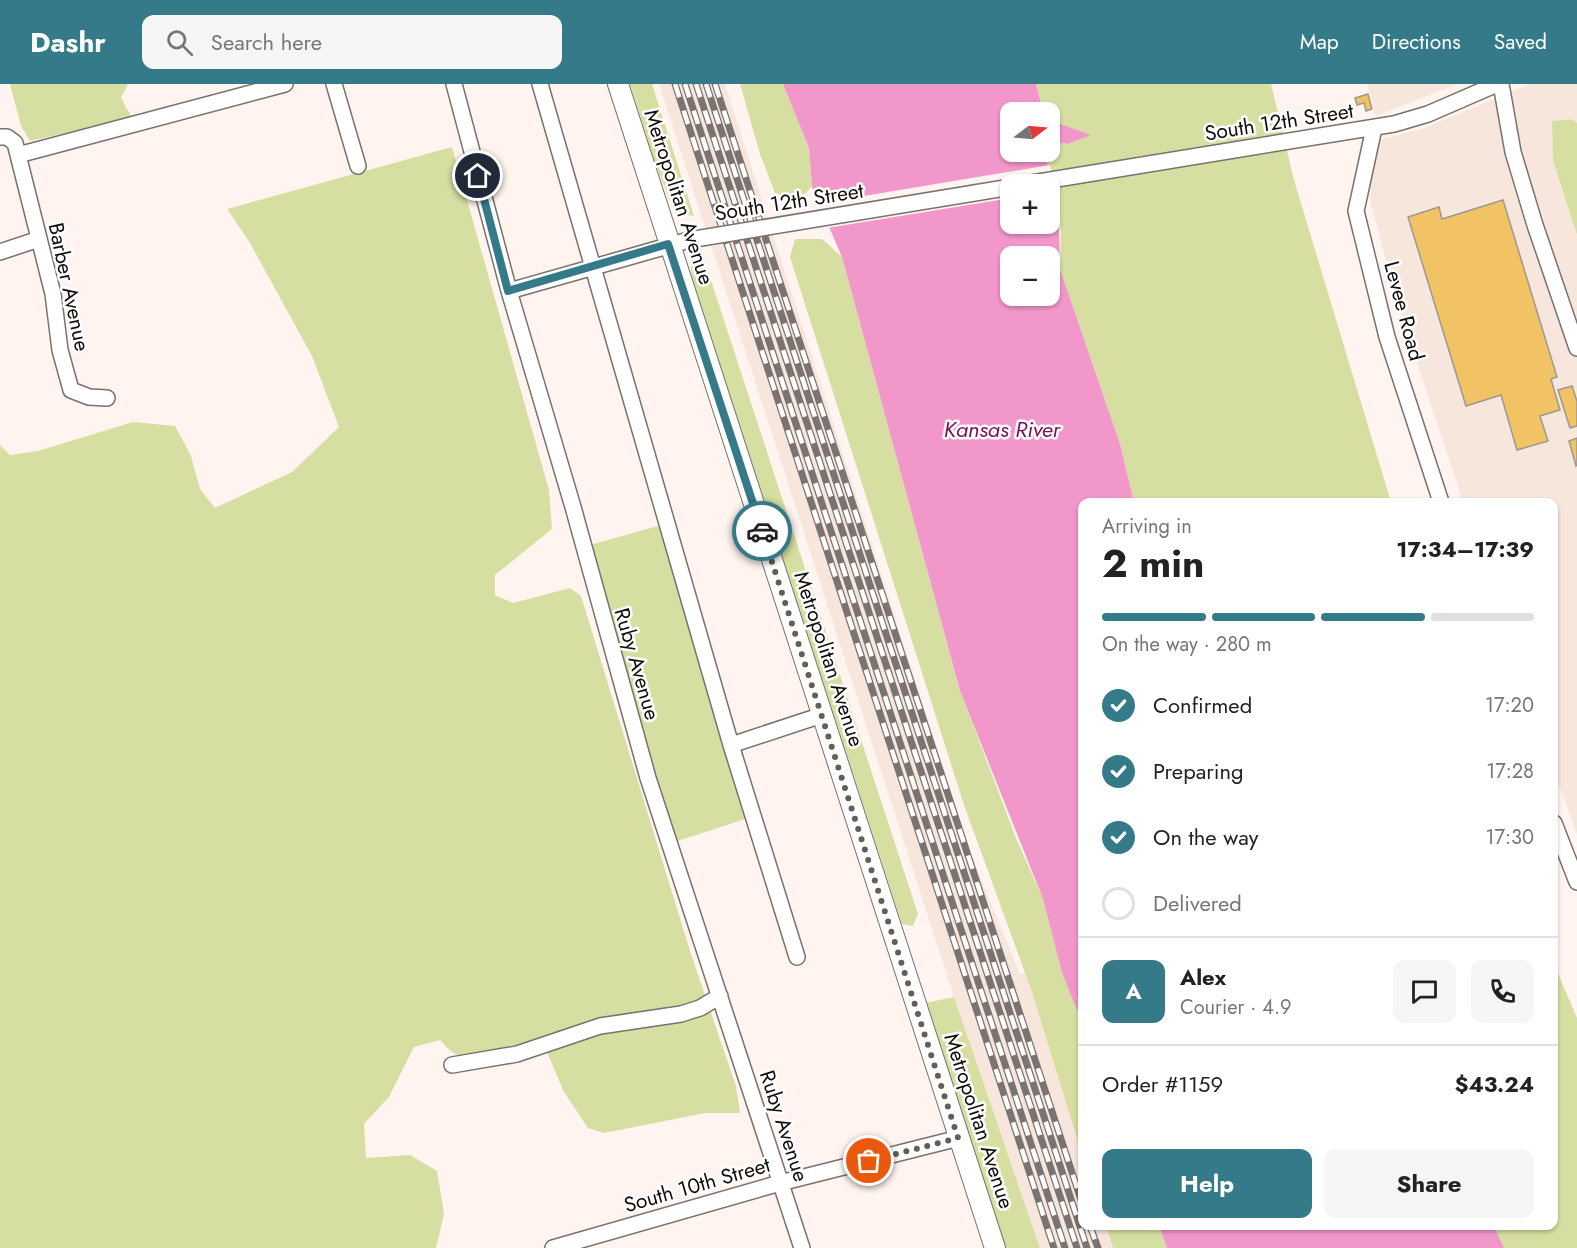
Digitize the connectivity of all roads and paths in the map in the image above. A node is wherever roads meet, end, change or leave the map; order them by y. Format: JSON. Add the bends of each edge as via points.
{"nodes":[{"id":1,"x":285,"y":84,"type":"edge"},
{"id":2,"x":334,"y":84,"type":"edge"},
{"id":3,"x":453,"y":84,"type":"edge"},
{"id":4,"x":540,"y":84,"type":"edge"},
{"id":5,"x":618,"y":84,"type":"edge"},
{"id":6,"x":1499,"y":84,"type":"edge"},
{"id":7,"x":1374,"y":128,"type":"junction"},
{"id":8,"x":0,"y":137,"type":"edge"},
{"id":9,"x":18,"y":155,"type":"junction"},
{"id":10,"x":358,"y":166,"type":"dead end"},
{"id":11,"x":1060,"y":178,"type":"edge"},
{"id":12,"x":1000,"y":189,"type":"edge"},
{"id":13,"x":39,"y":239,"type":"junction"},
{"id":14,"x":668,"y":244,"type":"junction"},
{"id":15,"x":0,"y":252,"type":"edge"},
{"id":16,"x":592,"y":266,"type":"junction"},
{"id":17,"x":508,"y":291,"type":"junction"},
{"id":18,"x":1577,"y":348,"type":"edge"},
{"id":19,"x":107,"y":398,"type":"dead end"},
{"id":20,"x":1441,"y":498,"type":"edge"},
{"id":21,"x":822,"y":715,"type":"junction"},
{"id":22,"x":731,"y":746,"type":"junction"},
{"id":23,"x":1558,"y":833,"type":"edge"},
{"id":24,"x":1577,"y":882,"type":"edge"},
{"id":25,"x":797,"y":957,"type":"dead end"},
{"id":26,"x":720,"y":996,"type":"junction"},
{"id":27,"x":452,"y":1065,"type":"dead end"},
{"id":28,"x":958,"y":1138,"type":"junction"},
{"id":29,"x":780,"y":1183,"type":"junction"},
{"id":30,"x":553,"y":1248,"type":"edge"},
{"id":31,"x":802,"y":1248,"type":"edge"},
{"id":32,"x":995,"y":1248,"type":"edge"}],
"edges":[{"from":1,"to":9,"type":"street"},
{"from":2,"to":10,"type":"street"},
{"from":3,"to":17,"type":"street","name":"Ruby Avenue"},
{"from":4,"to":16,"type":"street"},
{"from":5,"to":14,"type":"main road","name":"Metropolitan Avenue"},
{"from":6,"to":7,"type":"street","name":"South 12th Street","via":[[1428,114]]},
{"from":6,"to":18,"type":"street","via":[[1513,152]]},
{"from":7,"to":11,"type":"street","name":"South 12th Street"},
{"from":7,"to":20,"type":"street","name":"Levee Road","via":[[1356,211],[1387,338]]},
{"from":8,"to":9,"type":"street","via":[[12,139]]},
{"from":9,"to":13,"type":"street","name":"Barber Avenue"},
{"from":12,"to":14,"type":"street","name":"South 12th Street","bridge":true},
{"from":13,"to":15,"type":"street"},
{"from":13,"to":19,"type":"street","name":"Barber Avenue","via":[[71,390]]},
{"from":14,"to":16,"type":"street","name":"South 12th Street"},
{"from":14,"to":21,"type":"main road","name":"Metropolitan Avenue"},
{"from":16,"to":17,"type":"street","name":"South 12th Street"},
{"from":16,"to":22,"type":"street"},
{"from":17,"to":26,"type":"street","name":"Ruby Avenue","via":[[648,778]]},
{"from":21,"to":22,"type":"street"},
{"from":21,"to":28,"type":"main road","name":"Metropolitan Avenue"},
{"from":22,"to":25,"type":"street"},
{"from":23,"to":24,"type":"street"},
{"from":26,"to":27,"type":"street","via":[[681,1014],[600,1026],[517,1054]]},
{"from":26,"to":29,"type":"street","name":"Ruby Avenue"},
{"from":28,"to":29,"type":"street","name":"South 10th Street"},
{"from":28,"to":32,"type":"main road","name":"Metropolitan Avenue"},
{"from":29,"to":30,"type":"street","name":"South 10th Street"},
{"from":29,"to":31,"type":"street","name":"Ruby Avenue"}]}
